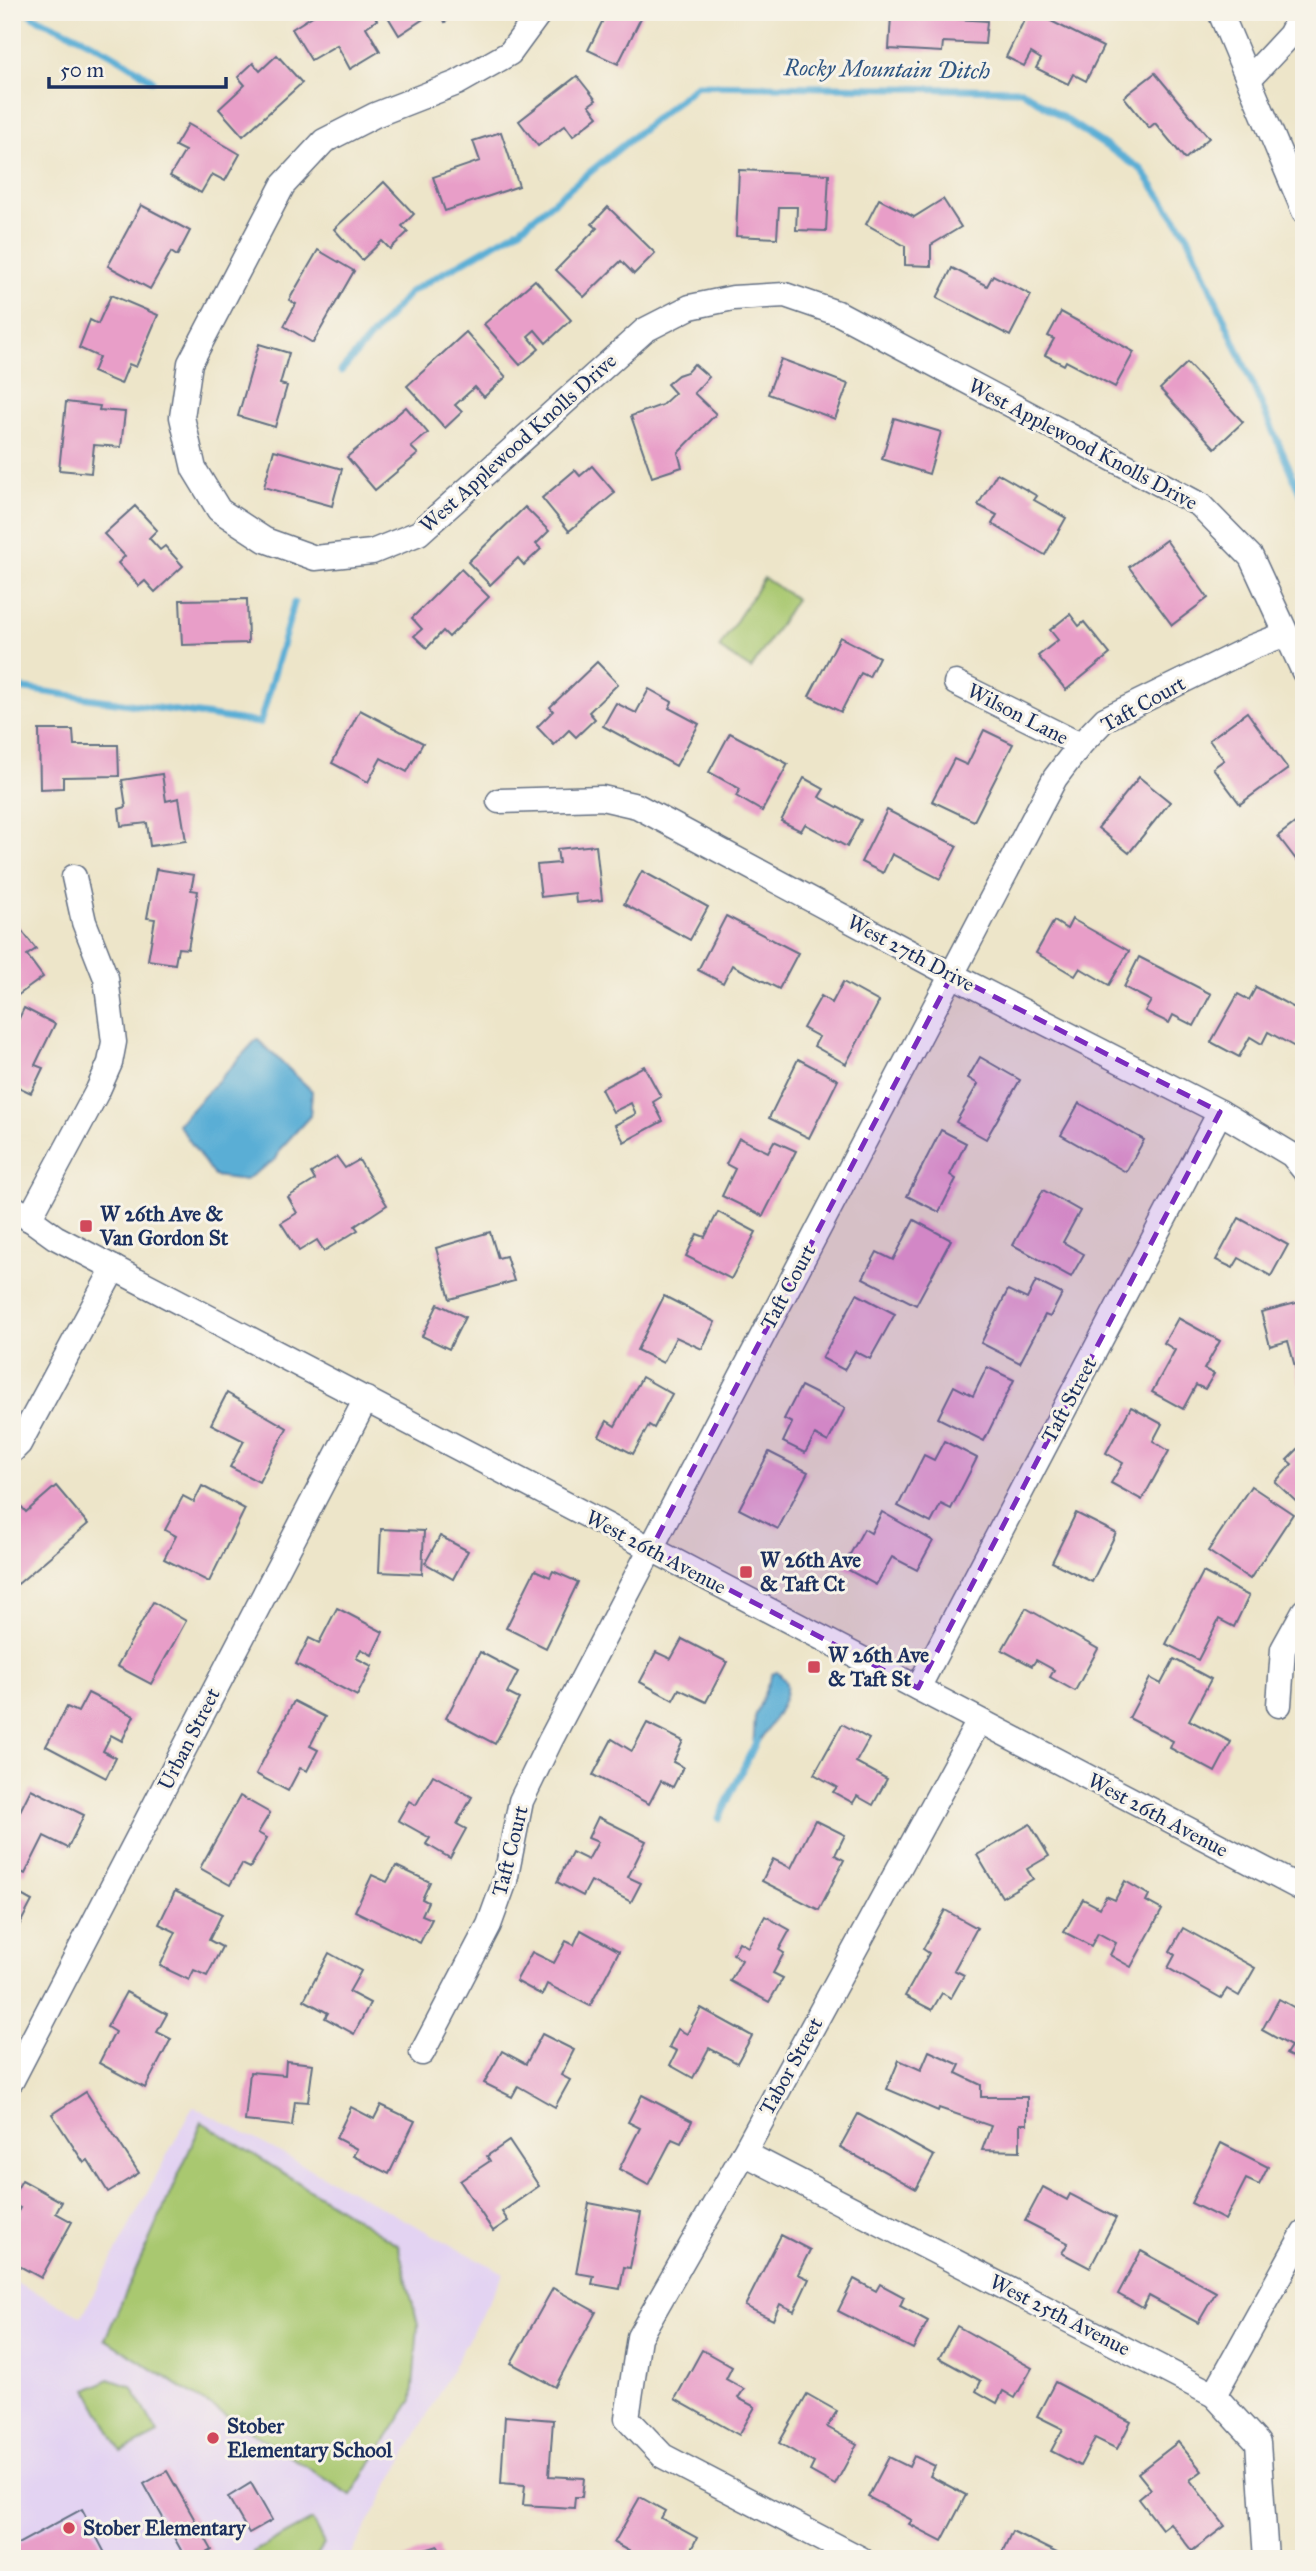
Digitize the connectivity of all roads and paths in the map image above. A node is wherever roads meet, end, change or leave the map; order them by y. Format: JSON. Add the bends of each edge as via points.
{"nodes":[{"id":1,"x":540,"y":12,"type":"edge"},
{"id":2,"x":1220,"y":12,"type":"edge"},
{"id":3,"x":1302,"y":12,"type":"edge"},
{"id":4,"x":1250,"y":79,"type":"junction"},
{"id":5,"x":1302,"y":200,"type":"edge"},
{"id":6,"x":1286,"y":634,"type":"junction"},
{"id":7,"x":1304,"y":672,"type":"edge"},
{"id":8,"x":956,"y":683,"type":"dead end"},
{"id":9,"x":1080,"y":745,"type":"junction"},
{"id":10,"x":499,"y":801,"type":"dead end"},
{"id":11,"x":74,"y":877,"type":"dead end"},
{"id":12,"x":953,"y":975,"type":"junction"},
{"id":13,"x":1220,"y":1112,"type":"junction"},
{"id":14,"x":1304,"y":1170,"type":"edge"},
{"id":15,"x":20,"y":1212,"type":"edge"},
{"id":16,"x":114,"y":1268,"type":"junction"},
{"id":17,"x":366,"y":1399,"type":"junction"},
{"id":18,"x":12,"y":1451,"type":"edge"},
{"id":19,"x":650,"y":1549,"type":"junction"},
{"id":20,"x":1304,"y":1611,"type":"edge"},
{"id":21,"x":918,"y":1688,"type":"junction"},
{"id":22,"x":1279,"y":1705,"type":"dead end"},
{"id":23,"x":979,"y":1721,"type":"junction"},
{"id":24,"x":1304,"y":1891,"type":"edge"},
{"id":25,"x":422,"y":2053,"type":"dead end"},
{"id":26,"x":12,"y":2080,"type":"edge"},
{"id":27,"x":744,"y":2153,"type":"junction"},
{"id":28,"x":1304,"y":2233,"type":"edge"},
{"id":29,"x":1214,"y":2395,"type":"junction"},
{"id":30,"x":861,"y":2559,"type":"edge"},
{"id":31,"x":1266,"y":2559,"type":"edge"}],
"edges":[{"from":1,"to":6,"type":"street","name":"West Applewood Knolls Drive","via":[[510,54],[457,83],[324,141],[283,185],[190,363],[182,416],[194,469],[219,510],[265,540],[315,558],[372,552],[419,533],[645,330],[690,307],[733,298],[785,295],[840,314],[1200,505],[1251,557]]},
{"from":2,"to":4,"type":"street"},
{"from":3,"to":4,"type":"street","via":[[1290,35]]},
{"from":4,"to":5,"type":"street"},
{"from":6,"to":7,"type":"street","name":"West Applewood Knolls Drive"},
{"from":6,"to":9,"type":"street","name":"Taft Court","via":[[1105,719]]},
{"from":8,"to":9,"type":"street","name":"Wilson Lane"},
{"from":9,"to":12,"type":"street","name":"Taft Court","via":[[1055,778]]},
{"from":10,"to":12,"type":"street","name":"West 27th Drive","via":[[602,798],[637,806]]},
{"from":11,"to":15,"type":"street","via":[[84,922],[106,978],[114,1042],[98,1090]]},
{"from":12,"to":13,"type":"street","name":"West 27th Drive"},
{"from":12,"to":19,"type":"street","name":"Taft Court"},
{"from":13,"to":14,"type":"street","name":"West 27th Drive","via":[[1292,1156]]},
{"from":13,"to":21,"type":"street","name":"Taft Street"},
{"from":15,"to":16,"type":"street","name":"West 26th Avenue","via":[[55,1237]]},
{"from":16,"to":17,"type":"street","name":"West 26th Avenue"},
{"from":16,"to":18,"type":"street"},
{"from":17,"to":19,"type":"street","name":"West 26th Avenue"},
{"from":17,"to":26,"type":"street","name":"Urban Street"},
{"from":19,"to":21,"type":"street","name":"West 26th Avenue"},
{"from":19,"to":25,"type":"street","name":"Taft Court","via":[[521,1801],[505,1881],[489,1926]]},
{"from":20,"to":22,"type":"street","via":[[1283,1649]]},
{"from":21,"to":23,"type":"street","name":"West 26th Avenue"},
{"from":23,"to":24,"type":"street","name":"West 26th Avenue"},
{"from":23,"to":27,"type":"street","name":"Tabor Street"},
{"from":27,"to":29,"type":"street","name":"West 25th Avenue"},
{"from":27,"to":30,"type":"street","name":"Tabor Street","via":[[639,2337],[627,2418],[663,2456]]},
{"from":28,"to":29,"type":"street"},
{"from":29,"to":31,"type":"street","name":"West 25th Avenue","via":[[1258,2443]]}]}
